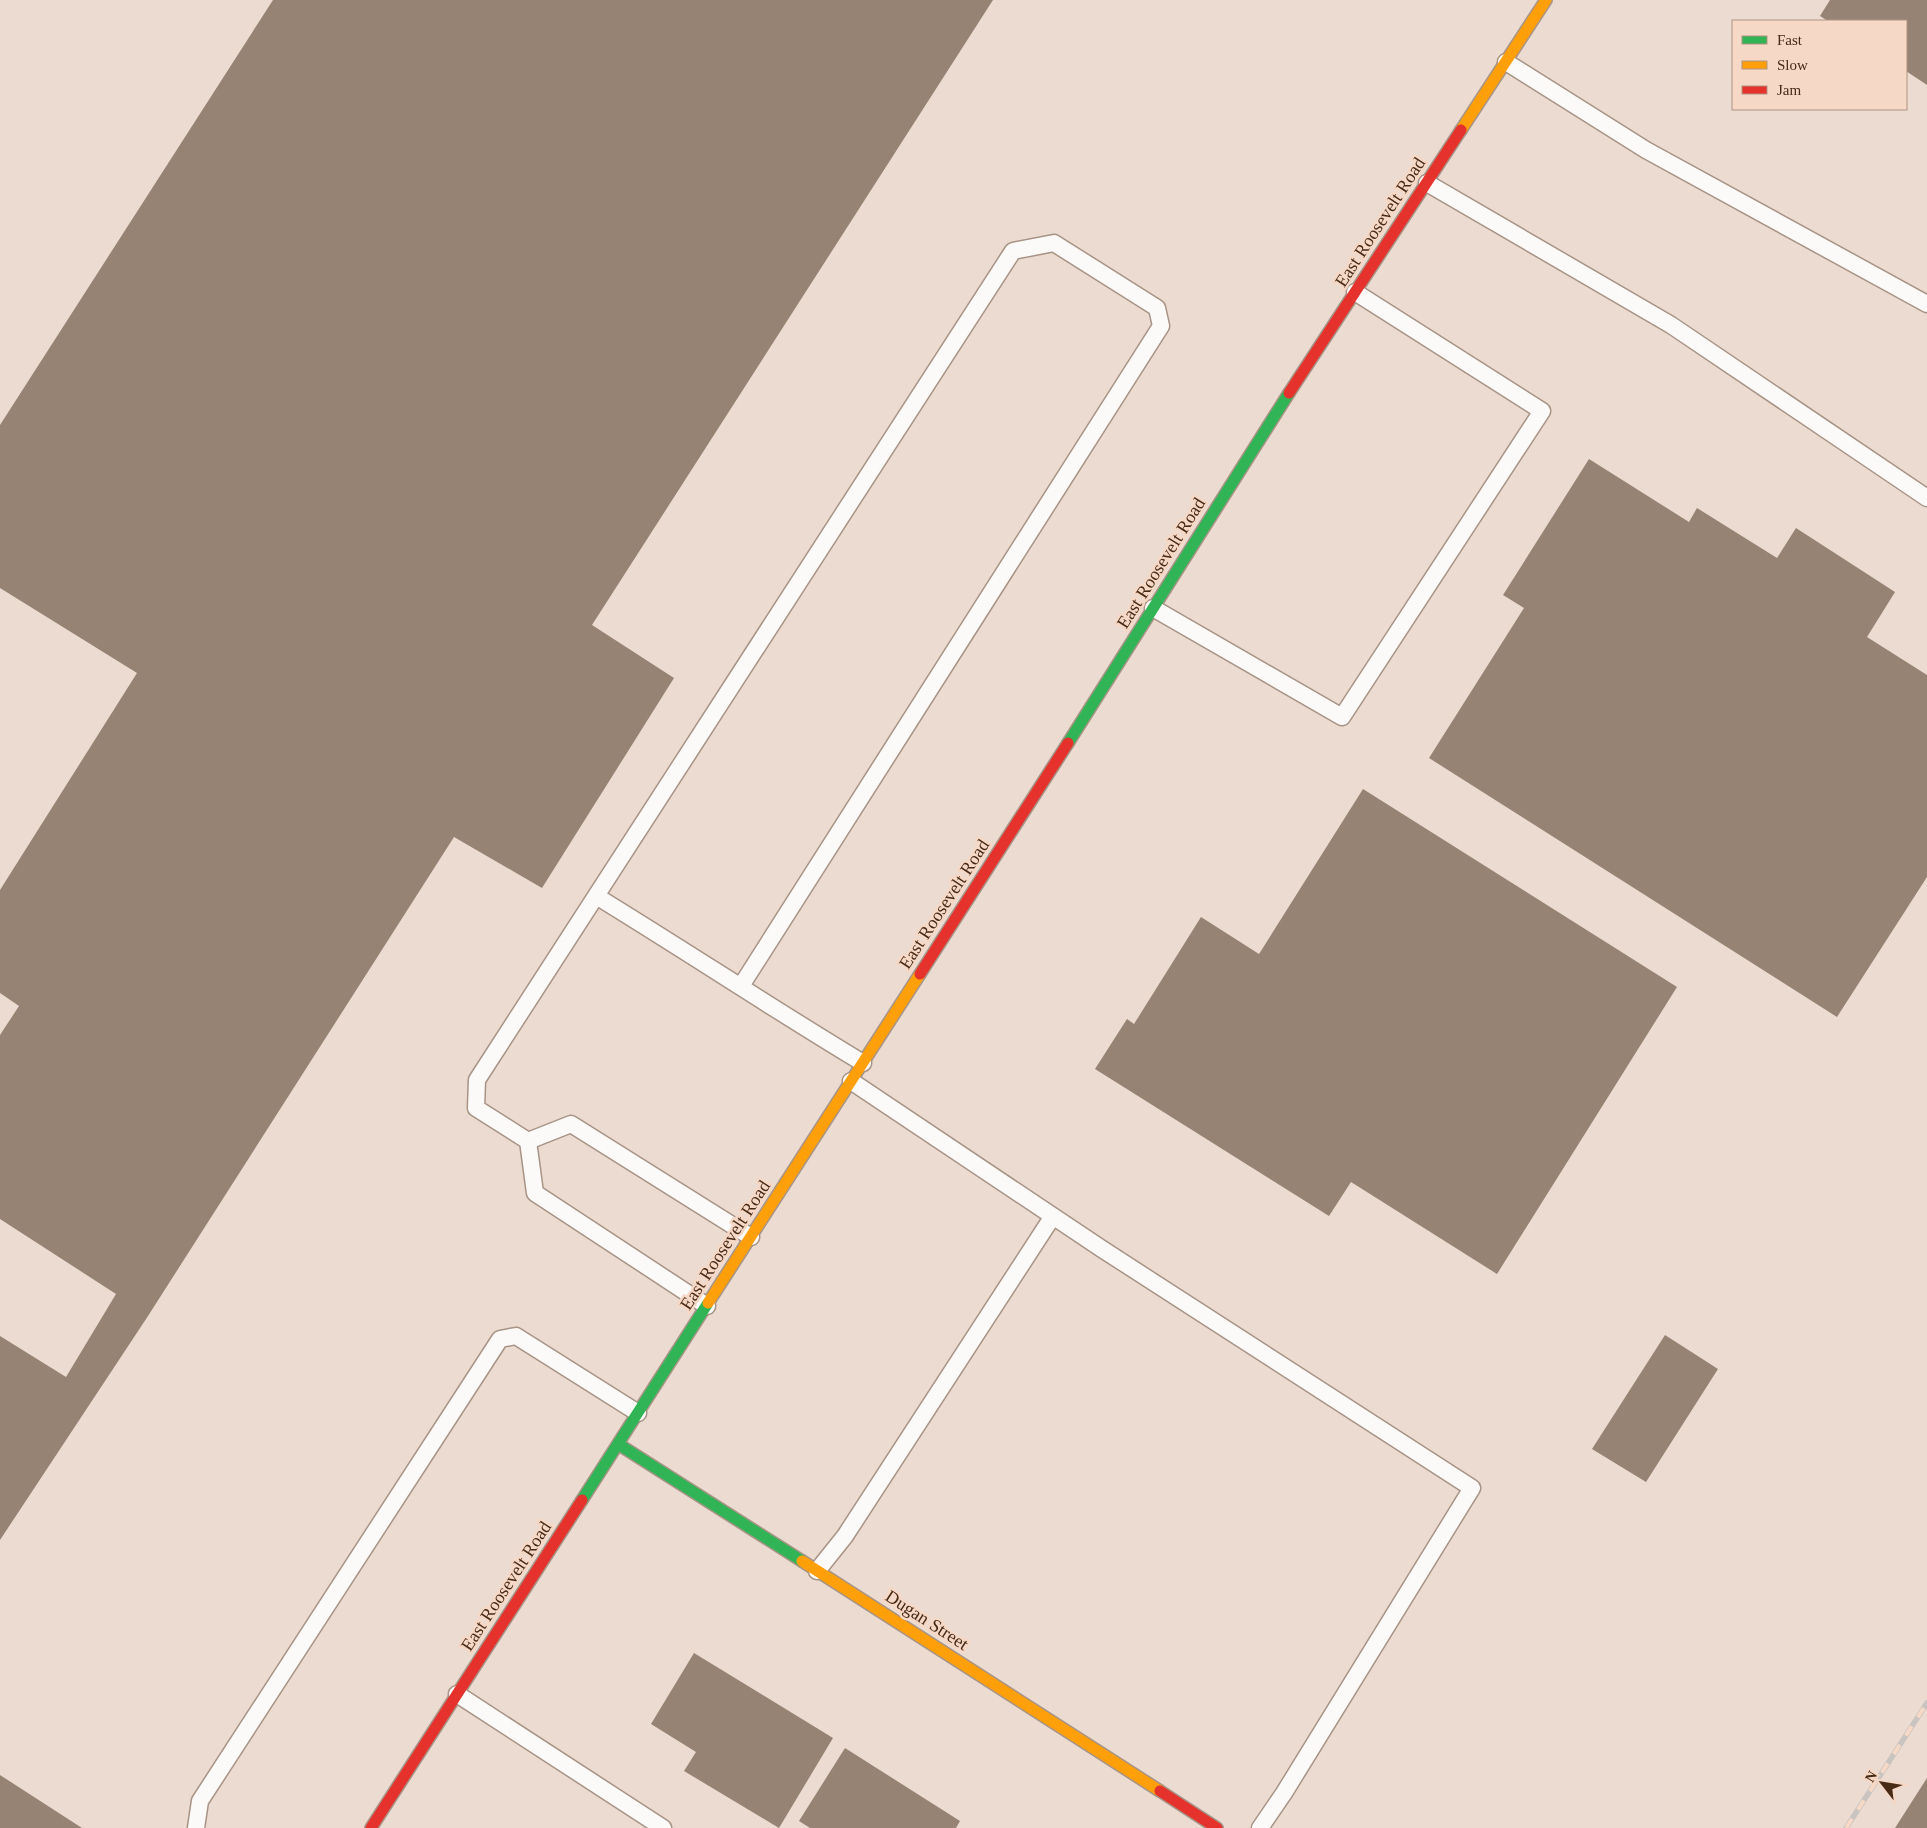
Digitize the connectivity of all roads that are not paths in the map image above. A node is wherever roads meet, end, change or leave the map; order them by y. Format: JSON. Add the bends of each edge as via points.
{"nodes":[{"id":1,"x":1546,"y":0,"type":"edge"},
{"id":2,"x":1506,"y":62,"type":"junction"},
{"id":3,"x":1427,"y":183,"type":"junction"},
{"id":4,"x":1355,"y":292,"type":"junction"},
{"id":5,"x":1927,"y":304,"type":"edge"},
{"id":6,"x":1927,"y":498,"type":"edge"},
{"id":7,"x":1154,"y":608,"type":"junction"},
{"id":8,"x":596,"y":896,"type":"junction"},
{"id":9,"x":741,"y":986,"type":"junction"},
{"id":10,"x":863,"y":1063,"type":"junction"},
{"id":11,"x":851,"y":1081,"type":"junction"},
{"id":12,"x":528,"y":1141,"type":"junction"},
{"id":13,"x":1053,"y":1216,"type":"junction"},
{"id":14,"x":751,"y":1237,"type":"junction"},
{"id":15,"x":707,"y":1306,"type":"junction"},
{"id":16,"x":638,"y":1413,"type":"junction"},
{"id":17,"x":618,"y":1444,"type":"junction"},
{"id":18,"x":817,"y":1571,"type":"junction"},
{"id":19,"x":457,"y":1694,"type":"junction"},
{"id":20,"x":373,"y":1827,"type":"edge"},
{"id":21,"x":196,"y":1828,"type":"edge"},
{"id":22,"x":663,"y":1828,"type":"edge"},
{"id":23,"x":1216,"y":1828,"type":"edge"},
{"id":24,"x":1260,"y":1828,"type":"edge"}],
"edges":[{"from":1,"to":2,"type":"main road","name":"East Roosevelt Road"},
{"from":2,"to":3,"type":"main road","name":"East Roosevelt Road"},
{"from":2,"to":5,"type":"lane","via":[[1646,150]]},
{"from":3,"to":4,"type":"main road","name":"East Roosevelt Road"},
{"from":3,"to":6,"type":"lane","via":[[1671,325]]},
{"from":4,"to":7,"type":"main road","name":"East Roosevelt Road"},
{"from":4,"to":7,"type":"lane","via":[[1542,411],[1342,716]]},
{"from":7,"to":10,"type":"main road","name":"East Roosevelt Road"},
{"from":8,"to":9,"type":"lane"},
{"from":8,"to":9,"type":"lane","via":[[1013,251],[1054,242],[1157,308],[1161,326]]},
{"from":8,"to":12,"type":"lane","via":[[478,1080],[476,1108]]},
{"from":9,"to":10,"type":"lane"},
{"from":10,"to":11,"type":"main road","name":"East Roosevelt Road"},
{"from":11,"to":13,"type":"lane"},
{"from":11,"to":14,"type":"main road","name":"East Roosevelt Road"},
{"from":12,"to":14,"type":"lane","via":[[571,1124]]},
{"from":12,"to":15,"type":"lane","via":[[535,1193]]},
{"from":13,"to":18,"type":"lane","via":[[845,1536]]},
{"from":13,"to":24,"type":"lane","via":[[1472,1488],[1290,1785]]},
{"from":14,"to":15,"type":"main road","name":"East Roosevelt Road"},
{"from":15,"to":16,"type":"main road","name":"East Roosevelt Road"},
{"from":16,"to":17,"type":"main road","name":"East Roosevelt Road"},
{"from":16,"to":21,"type":"lane","via":[[516,1336],[500,1339],[200,1801]]},
{"from":17,"to":18,"type":"main road","name":"Dugan Street"},
{"from":17,"to":19,"type":"main road","name":"East Roosevelt Road"},
{"from":18,"to":23,"type":"main road","name":"Dugan Street"},
{"from":19,"to":20,"type":"main road","name":"East Roosevelt Road"},
{"from":19,"to":22,"type":"lane"}]}
